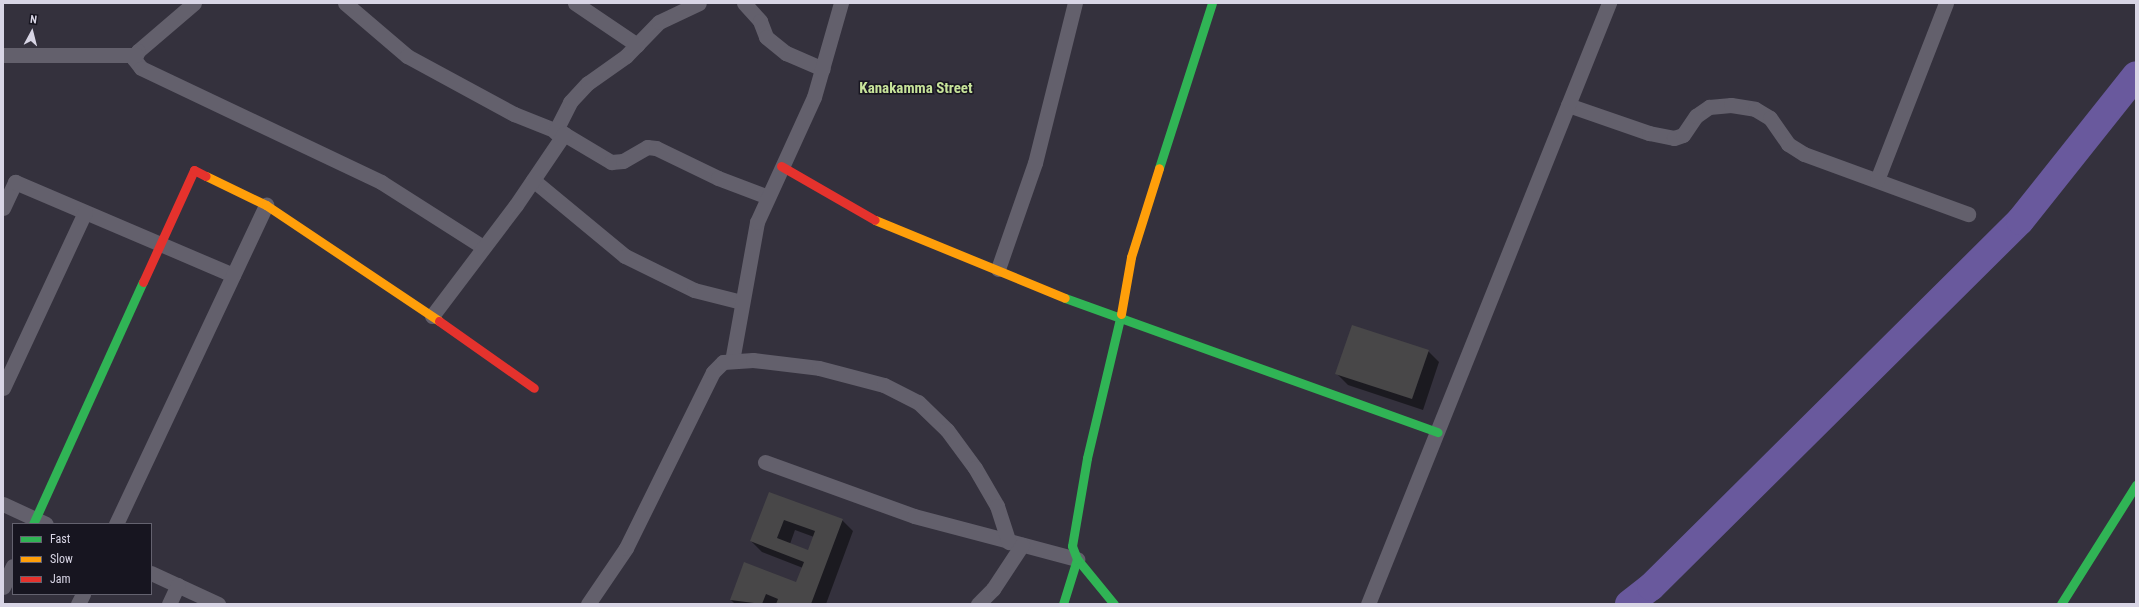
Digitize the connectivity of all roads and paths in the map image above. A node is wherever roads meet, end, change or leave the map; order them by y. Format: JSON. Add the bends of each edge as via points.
{"nodes":[{"id":1,"x":194,"y":3,"type":"edge"},
{"id":2,"x":345,"y":3,"type":"edge"},
{"id":3,"x":575,"y":3,"type":"edge"},
{"id":4,"x":699,"y":3,"type":"edge"},
{"id":5,"x":744,"y":3,"type":"edge"},
{"id":6,"x":841,"y":3,"type":"edge"},
{"id":7,"x":1075,"y":3,"type":"edge"},
{"id":8,"x":1212,"y":3,"type":"edge"},
{"id":9,"x":1609,"y":3,"type":"edge"},
{"id":10,"x":1946,"y":3,"type":"edge"},
{"id":11,"x":636,"y":45,"type":"junction"},
{"id":12,"x":3,"y":55,"type":"edge"},
{"id":13,"x":136,"y":55,"type":"junction"},
{"id":14,"x":823,"y":69,"type":"junction"},
{"id":15,"x":1568,"y":105,"type":"junction"},
{"id":16,"x":560,"y":133,"type":"junction"},
{"id":17,"x":781,"y":166,"type":"junction"},
{"id":18,"x":533,"y":180,"type":"junction"},
{"id":19,"x":1877,"y":180,"type":"junction"},
{"id":20,"x":768,"y":197,"type":"junction"},
{"id":21,"x":266,"y":205,"type":"junction"},
{"id":22,"x":3,"y":208,"type":"edge"},
{"id":23,"x":85,"y":212,"type":"junction"},
{"id":24,"x":1968,"y":214,"type":"dead end"},
{"id":25,"x":161,"y":244,"type":"junction"},
{"id":26,"x":483,"y":248,"type":"junction"},
{"id":27,"x":998,"y":269,"type":"junction"},
{"id":28,"x":233,"y":275,"type":"junction"},
{"id":29,"x":740,"y":309,"type":"junction"},
{"id":30,"x":432,"y":316,"type":"junction"},
{"id":31,"x":1119,"y":318,"type":"junction"},
{"id":32,"x":732,"y":361,"type":"junction"},
{"id":33,"x":3,"y":388,"type":"edge"},
{"id":34,"x":534,"y":388,"type":"dead end"},
{"id":35,"x":1438,"y":432,"type":"junction"},
{"id":36,"x":766,"y":462,"type":"dead end"},
{"id":37,"x":2136,"y":485,"type":"edge"},
{"id":38,"x":3,"y":504,"type":"edge"},
{"id":39,"x":38,"y":522,"type":"edge"},
{"id":40,"x":116,"y":523,"type":"edge"},
{"id":41,"x":1015,"y":544,"type":"junction"},
{"id":42,"x":1077,"y":559,"type":"junction"},
{"id":43,"x":12,"y":568,"type":"edge"},
{"id":44,"x":152,"y":573,"type":"edge"},
{"id":45,"x":178,"y":585,"type":"junction"},
{"id":46,"x":3,"y":587,"type":"edge"},
{"id":47,"x":82,"y":595,"type":"edge"},
{"id":48,"x":597,"y":601,"type":"edge"},
{"id":49,"x":78,"y":604,"type":"edge"},
{"id":50,"x":169,"y":604,"type":"edge"},
{"id":51,"x":218,"y":604,"type":"edge"},
{"id":52,"x":978,"y":604,"type":"edge"},
{"id":53,"x":1063,"y":604,"type":"edge"},
{"id":54,"x":1114,"y":604,"type":"edge"},
{"id":55,"x":1368,"y":604,"type":"edge"},
{"id":56,"x":2061,"y":604,"type":"edge"}],
"edges":[{"from":1,"to":13,"type":"street"},
{"from":2,"to":16,"type":"street","via":[[407,56],[514,114]]},
{"from":3,"to":11,"type":"street"},
{"from":4,"to":11,"type":"street","via":[[659,22]]},
{"from":5,"to":14,"type":"street","via":[[760,21],[766,37],[786,52]]},
{"from":6,"to":14,"type":"street"},
{"from":7,"to":27,"type":"street","via":[[1035,163]]},
{"from":8,"to":31,"type":"street","via":[[1133,250]]},
{"from":9,"to":15,"type":"street"},
{"from":10,"to":19,"type":"street"},
{"from":11,"to":16,"type":"street","via":[[588,83],[570,102]]},
{"from":12,"to":13,"type":"street"},
{"from":13,"to":26,"type":"street","via":[[134,59],[141,68],[162,81],[381,182]]},
{"from":14,"to":17,"type":"street","via":[[804,122]]},
{"from":15,"to":19,"type":"street","via":[[1648,133],[1674,138],[1684,135],[1696,116],[1709,107],[1731,105],[1755,109],[1770,118],[1788,144]]},
{"from":15,"to":35,"type":"street"},
{"from":16,"to":18,"type":"street"},
{"from":16,"to":20,"type":"street","via":[[611,162],[623,161],[646,147],[656,148],[718,178]]},
{"from":17,"to":20,"type":"street"},
{"from":17,"to":27,"type":"street","via":[[893,230]]},
{"from":18,"to":26,"type":"street"},
{"from":18,"to":29,"type":"street","via":[[625,256]]},
{"from":19,"to":24,"type":"street"},
{"from":20,"to":29,"type":"street","via":[[757,222]]},
{"from":21,"to":25,"type":"street","via":[[194,170]]},
{"from":21,"to":28,"type":"street"},
{"from":21,"to":30,"type":"street"},
{"from":22,"to":23,"type":"street","via":[[15,182]]},
{"from":23,"to":25,"type":"street"},
{"from":23,"to":33,"type":"street"},
{"from":25,"to":28,"type":"street"},
{"from":25,"to":39,"type":"street"},
{"from":26,"to":30,"type":"street"},
{"from":27,"to":31,"type":"street"},
{"from":28,"to":40,"type":"street"},
{"from":29,"to":32,"type":"street"},
{"from":30,"to":34,"type":"street"},
{"from":31,"to":35,"type":"street"},
{"from":31,"to":42,"type":"street","via":[[1076,523],[1072,546]]},
{"from":32,"to":41,"type":"street","via":[[819,368],[884,385],[918,402],[947,430],[975,468],[998,506]]},
{"from":32,"to":48,"type":"street","via":[[723,362],[713,372]]},
{"from":35,"to":55,"type":"street"},
{"from":36,"to":41,"type":"street","via":[[914,516]]},
{"from":37,"to":56,"type":"street"},
{"from":38,"to":39,"type":"street"},
{"from":41,"to":42,"type":"street"},
{"from":41,"to":52,"type":"street","via":[[993,589]]},
{"from":42,"to":53,"type":"street"},
{"from":42,"to":54,"type":"street"},
{"from":43,"to":46,"type":"street"},
{"from":44,"to":45,"type":"street"},
{"from":45,"to":50,"type":"street"},
{"from":45,"to":51,"type":"street"},
{"from":47,"to":49,"type":"street"}]}
